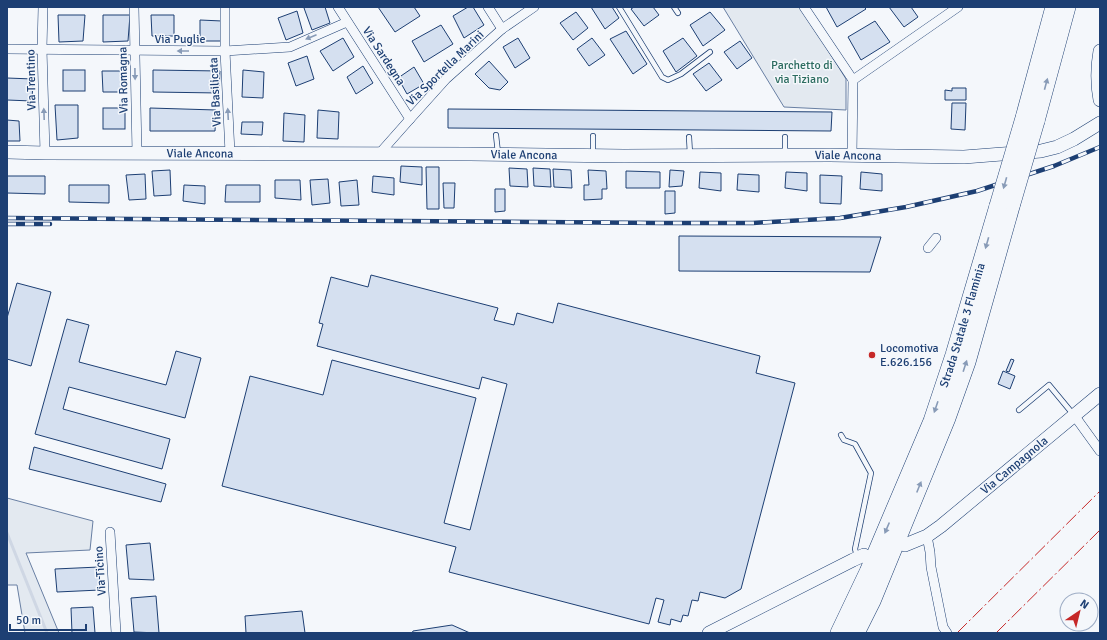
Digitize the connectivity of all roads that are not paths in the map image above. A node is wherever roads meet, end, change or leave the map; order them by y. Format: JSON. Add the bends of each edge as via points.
{"nodes":[{"id":1,"x":43,"y":7,"type":"edge"},
{"id":2,"x":134,"y":7,"type":"edge"},
{"id":3,"x":225,"y":7,"type":"edge"},
{"id":4,"x":338,"y":7,"type":"edge"},
{"id":5,"x":488,"y":7,"type":"edge"},
{"id":6,"x":534,"y":7,"type":"edge"},
{"id":7,"x":619,"y":7,"type":"edge"},
{"id":8,"x":674,"y":7,"type":"edge"},
{"id":9,"x":804,"y":7,"type":"edge"},
{"id":10,"x":958,"y":7,"type":"edge"},
{"id":11,"x":1054,"y":7,"type":"edge"},
{"id":12,"x":1067,"y":7,"type":"edge"},
{"id":13,"x":678,"y":13,"type":"dead end"},
{"id":14,"x":347,"y":22,"type":"junction"},
{"id":15,"x":502,"y":30,"type":"junction"},
{"id":16,"x":7,"y":49,"type":"edge"},
{"id":17,"x":42,"y":49,"type":"junction"},
{"id":18,"x":134,"y":51,"type":"junction"},
{"id":19,"x":225,"y":51,"type":"junction"},
{"id":20,"x":1100,"y":51,"type":"edge"},
{"id":21,"x":710,"y":52,"type":"dead end"},
{"id":22,"x":853,"y":80,"type":"junction"},
{"id":23,"x":1099,"y":94,"type":"edge"},
{"id":24,"x":410,"y":119,"type":"junction"},
{"id":25,"x":1030,"y":120,"type":"junction"},
{"id":26,"x":1100,"y":123,"type":"edge"},
{"id":27,"x":496,"y":135,"type":"dead end"},
{"id":28,"x":593,"y":136,"type":"dead end"},
{"id":29,"x":689,"y":137,"type":"dead end"},
{"id":30,"x":785,"y":137,"type":"dead end"},
{"id":31,"x":7,"y":152,"type":"edge"},
{"id":32,"x":45,"y":153,"type":"junction"},
{"id":33,"x":137,"y":153,"type":"junction"},
{"id":34,"x":230,"y":153,"type":"junction"},
{"id":35,"x":380,"y":154,"type":"junction"},
{"id":36,"x":498,"y":154,"type":"junction"},
{"id":37,"x":785,"y":155,"type":"junction"},
{"id":38,"x":852,"y":155,"type":"junction"},
{"id":39,"x":593,"y":156,"type":"junction"},
{"id":40,"x":690,"y":156,"type":"junction"},
{"id":41,"x":1005,"y":204,"type":"junction"},
{"id":42,"x":936,"y":238,"type":"dead end"},
{"id":43,"x":928,"y":248,"type":"dead end"},
{"id":44,"x":1100,"y":394,"type":"edge"},
{"id":45,"x":1019,"y":410,"type":"dead end"},
{"id":46,"x":1074,"y":416,"type":"junction"},
{"id":47,"x":841,"y":435,"type":"dead end"},
{"id":48,"x":1100,"y":451,"type":"edge"},
{"id":49,"x":110,"y":532,"type":"dead end"},
{"id":50,"x":928,"y":536,"type":"junction"},
{"id":51,"x":905,"y":545,"type":"dead end"},
{"id":52,"x":861,"y":556,"type":"joint"},
{"id":53,"x":872,"y":601,"type":"junction"},
{"id":54,"x":851,"y":609,"type":"junction"},
{"id":55,"x":116,"y":633,"type":"edge"},
{"id":56,"x":709,"y":633,"type":"edge"},
{"id":57,"x":835,"y":633,"type":"edge"},
{"id":58,"x":839,"y":633,"type":"edge"},
{"id":59,"x":856,"y":633,"type":"edge"},
{"id":60,"x":861,"y":633,"type":"edge"},
{"id":61,"x":948,"y":633,"type":"edge"}],
"edges":[{"from":1,"to":17,"type":"street","name":"Via Trentino"},
{"from":2,"to":18,"type":"street","name":"Via Romagna"},
{"from":3,"to":19,"type":"street","name":"Via Basilicata"},
{"from":4,"to":14,"type":"street","name":"Via Sardegna"},
{"from":5,"to":15,"type":"street"},
{"from":6,"to":15,"type":"street","name":"Via Sportella Marini"},
{"from":7,"to":21,"type":"lane","via":[[662,77],[668,80],[681,74]]},
{"from":8,"to":13,"type":"lane"},
{"from":9,"to":22,"type":"street"},
{"from":10,"to":22,"type":"street"},
{"from":11,"to":25,"type":"highway","name":"Strada Statale 3 Flaminia"},
{"from":25,"to":12,"type":"highway","name":"Strada Statale 3 Flaminia","one_way":true},
{"from":14,"to":19,"type":"street","name":"Via Puglie","one_way":true,"via":[[290,47]]},
{"from":14,"to":24,"type":"street","name":"Via Sardegna"},
{"from":15,"to":24,"type":"street","name":"Via Sportella Marini","via":[[446,80]]},
{"from":16,"to":17,"type":"street","name":"Via Puglie"},
{"from":17,"to":18,"type":"street","name":"Via Puglie"},
{"from":32,"to":17,"type":"street","name":"Via Trentino","one_way":true},
{"from":19,"to":18,"type":"street","name":"Via Puglie","one_way":true},
{"from":18,"to":33,"type":"street","name":"Via Romagna","one_way":true},
{"from":34,"to":19,"type":"street","name":"Via Basilicata","one_way":true},
{"from":20,"to":23,"type":"main road","via":[[1097,65]]},
{"from":22,"to":38,"type":"street"},
{"from":24,"to":35,"type":"street","name":"Via Sportella Marini"},
{"from":25,"to":41,"type":"highway","name":"Strada Statale 3 Flaminia","bridge":true},
{"from":26,"to":38,"type":"main road","name":"Viale Ancona","via":[[1074,139],[1041,152],[964,157]]},
{"from":27,"to":36,"type":"lane"},
{"from":28,"to":39,"type":"lane"},
{"from":29,"to":40,"type":"lane"},
{"from":30,"to":37,"type":"lane"},
{"from":31,"to":32,"type":"main road","name":"Viale Ancona"},
{"from":32,"to":33,"type":"main road","name":"Viale Ancona"},
{"from":33,"to":34,"type":"main road","name":"Viale Ancona"},
{"from":34,"to":35,"type":"main road","name":"Viale Ancona"},
{"from":35,"to":36,"type":"main road","name":"Viale Ancona"},
{"from":36,"to":39,"type":"main road","name":"Viale Ancona"},
{"from":37,"to":38,"type":"main road","name":"Viale Ancona"},
{"from":37,"to":40,"type":"main road","name":"Viale Ancona"},
{"from":39,"to":40,"type":"main road","name":"Viale Ancona"},
{"from":53,"to":41,"type":"highway","name":"Strada Statale 3 Flaminia","one_way":true,"via":[[947,418],[967,362]]},
{"from":41,"to":54,"type":"highway","name":"Strada Statale 3 Flaminia","one_way":true,"via":[[932,421]]},
{"from":42,"to":43,"type":"street"},
{"from":44,"to":46,"type":"main road","name":"Via Campagnola"},
{"from":45,"to":46,"type":"lane","via":[[1049,385]]},
{"from":46,"to":48,"type":"street"},
{"from":46,"to":50,"type":"main road","name":"Via Campagnola"},
{"from":47,"to":52,"type":"lane","via":[[844,440],[855,444],[871,473],[855,549]]},
{"from":49,"to":55,"type":"street","name":"Via Ticino"},
{"from":50,"to":51,"type":"main road","name":"Via Campagnola"},
{"from":50,"to":61,"type":"street","via":[[932,574],[943,627]]},
{"from":52,"to":56,"type":"main road"},
{"from":53,"to":59,"type":"highway","name":"Strada Statale 3 Flaminia"},
{"from":53,"to":60,"type":"highway"},
{"from":54,"to":57,"type":"highway"},
{"from":54,"to":58,"type":"highway","name":"Strada Statale 3 Flaminia"}]}
